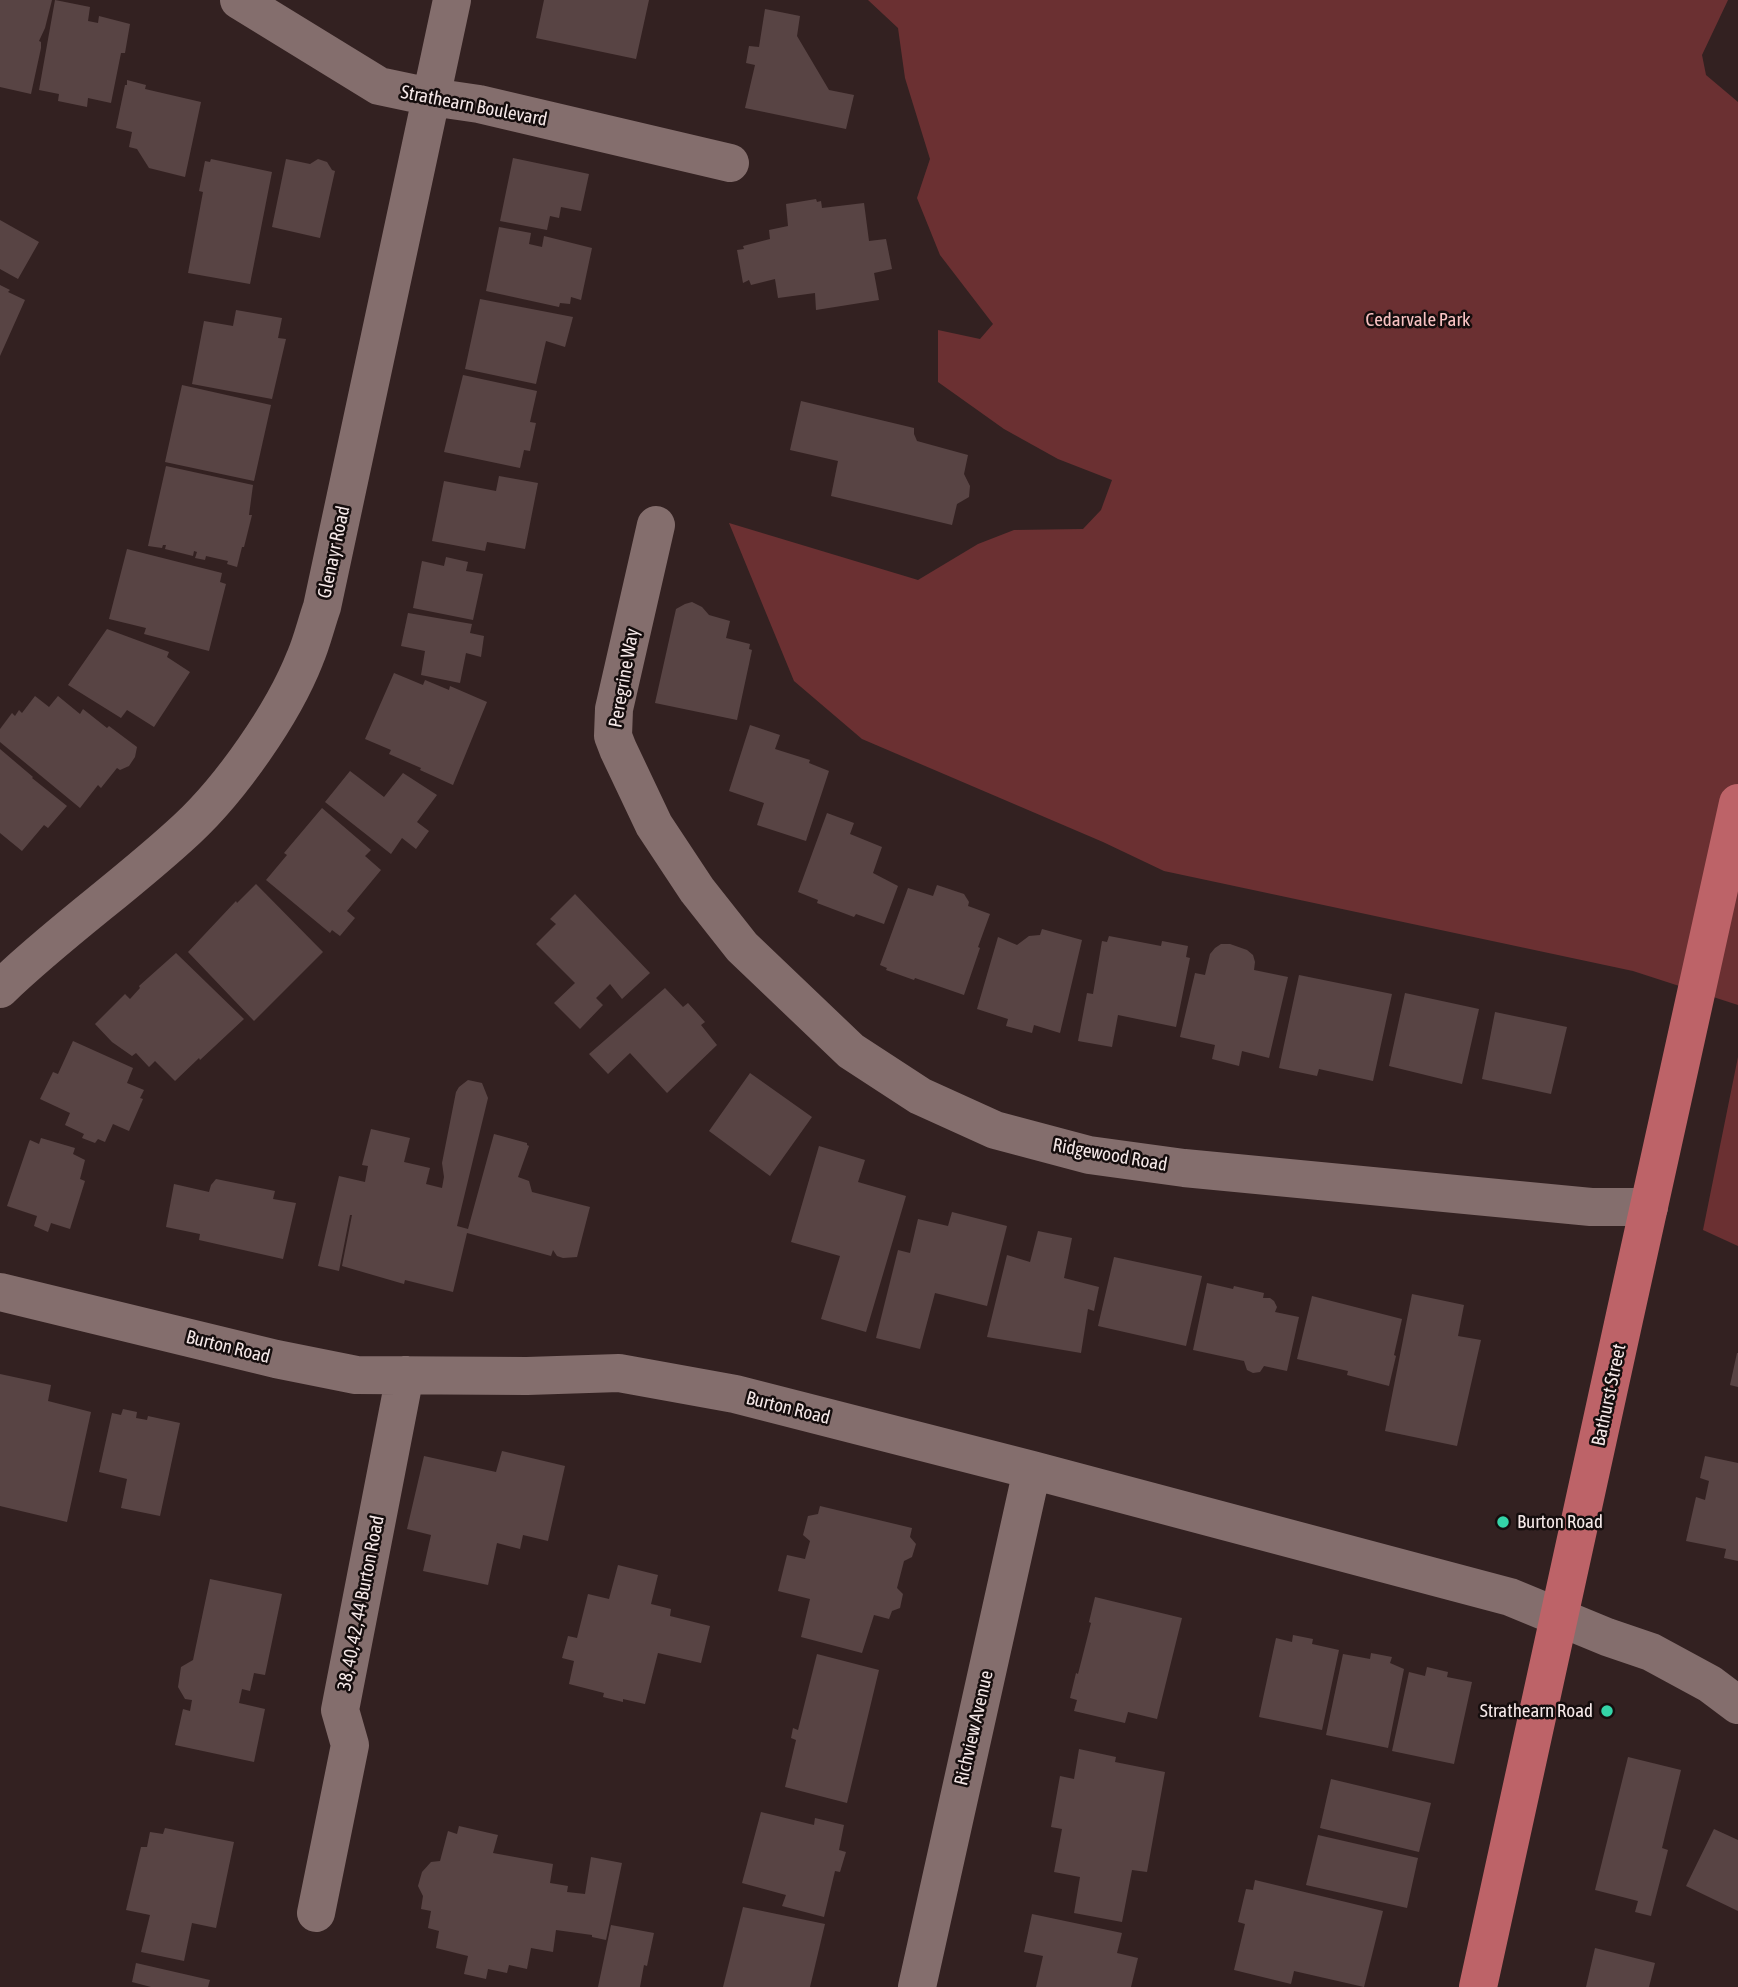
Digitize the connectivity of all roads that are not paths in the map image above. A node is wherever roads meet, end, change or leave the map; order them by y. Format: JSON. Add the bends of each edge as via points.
{"nodes":[{"id":1,"x":239,"y":0,"type":"edge"},
{"id":2,"x":452,"y":0,"type":"edge"},
{"id":3,"x":431,"y":97,"type":"junction"},
{"id":4,"x":730,"y":163,"type":"dead end"},
{"id":5,"x":656,"y":525,"type":"dead end"},
{"id":6,"x":1738,"y":803,"type":"edge"},
{"id":7,"x":654,"y":825,"type":"joint"},
{"id":8,"x":0,"y":989,"type":"edge"},
{"id":9,"x":1650,"y":1207,"type":"junction"},
{"id":10,"x":0,"y":1292,"type":"edge"},
{"id":11,"x":405,"y":1375,"type":"junction"},
{"id":12,"x":1032,"y":1470,"type":"junction"},
{"id":13,"x":1560,"y":1618,"type":"junction"},
{"id":14,"x":1738,"y":1705,"type":"edge"},
{"id":15,"x":316,"y":1913,"type":"dead end"},
{"id":16,"x":917,"y":1987,"type":"edge"},
{"id":17,"x":1478,"y":1987,"type":"edge"}],
"edges":[{"from":1,"to":3,"type":"street","name":"Strathearn Boulevard","via":[[379,86]]},
{"from":2,"to":3,"type":"street","name":"Glenayr Road"},
{"from":3,"to":4,"type":"street","name":"Strathearn Boulevard","via":[[479,104]]},
{"from":3,"to":8,"type":"street","name":"Glenayr Road","via":[[322,607],[288,696],[255,748],[188,828]]},
{"from":5,"to":7,"type":"street","name":"Peregrine Way","via":[[612,728]]},
{"from":6,"to":9,"type":"main road","name":"Bathurst Street"},
{"from":7,"to":9,"type":"street","name":"Ridgewood Road","via":[[742,947],[851,1051],[920,1096],[995,1130],[1089,1156],[1184,1168],[1591,1207]]},
{"from":9,"to":13,"type":"main road","name":"Bathurst Street"},
{"from":10,"to":11,"type":"street","name":"Burton Road","via":[[356,1376]]},
{"from":11,"to":12,"type":"street","name":"Burton Road","via":[[619,1373],[735,1394]]},
{"from":11,"to":15,"type":"street","name":"38, 40, 42, 44 Burton Road","via":[[340,1710],[350,1745]]},
{"from":12,"to":13,"type":"street","name":"Burton Road","via":[[1510,1597]]},
{"from":12,"to":16,"type":"street","name":"Richview Avenue"},
{"from":13,"to":14,"type":"street","via":[[1651,1652]]},
{"from":13,"to":17,"type":"main road","name":"Bathurst Street"}]}
